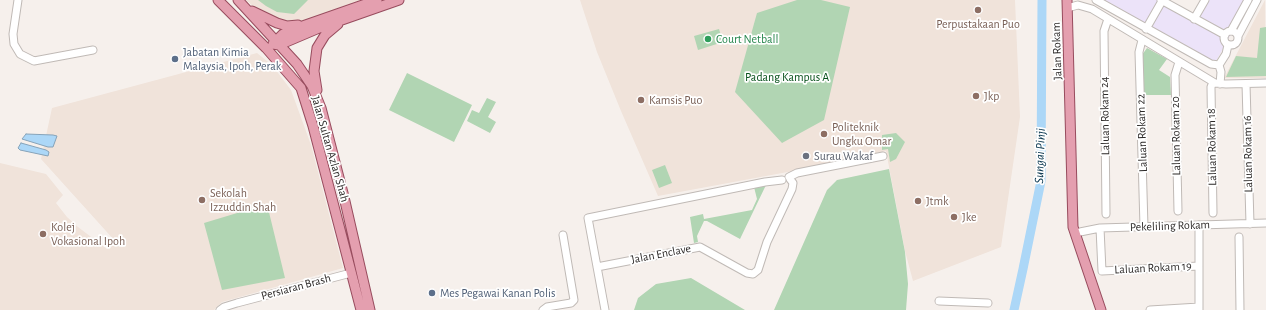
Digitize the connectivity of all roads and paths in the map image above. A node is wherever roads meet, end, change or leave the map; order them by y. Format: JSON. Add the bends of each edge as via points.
{"nodes":[{"id":1,"x":18,"y":0,"type":"edge"},
{"id":2,"x":218,"y":0,"type":"edge"},
{"id":3,"x":238,"y":0,"type":"edge"},
{"id":4,"x":377,"y":0,"type":"edge"},
{"id":5,"x":399,"y":0,"type":"edge"},
{"id":6,"x":1096,"y":0,"type":"edge"},
{"id":7,"x":1161,"y":0,"type":"edge"},
{"id":8,"x":1205,"y":0,"type":"edge"},
{"id":9,"x":1248,"y":0,"type":"edge"},
{"id":10,"x":1257,"y":0,"type":"edge"},
{"id":11,"x":1067,"y":4,"type":"edge"},
{"id":12,"x":246,"y":7,"type":"junction"},
{"id":13,"x":1108,"y":19,"type":"junction"},
{"id":14,"x":1194,"y":19,"type":"junction"},
{"id":15,"x":344,"y":20,"type":"junction"},
{"id":16,"x":307,"y":24,"type":"junction"},
{"id":17,"x":1146,"y":29,"type":"junction"},
{"id":18,"x":1228,"y":33,"type":"junction"},
{"id":19,"x":1238,"y":36,"type":"junction"},
{"id":20,"x":1142,"y":40,"type":"junction"},
{"id":21,"x":277,"y":43,"type":"junction"},
{"id":22,"x":1228,"y":45,"type":"junction"},
{"id":23,"x":93,"y":50,"type":"dead end"},
{"id":24,"x":1179,"y":62,"type":"junction"},
{"id":25,"x":1219,"y":65,"type":"junction"},
{"id":26,"x":1216,"y":83,"type":"junction"},
{"id":27,"x":1266,"y":83,"type":"edge"},
{"id":28,"x":1246,"y":84,"type":"junction"},
{"id":29,"x":301,"y":88,"type":"junction"},
{"id":30,"x":321,"y":108,"type":"junction"},
{"id":31,"x":883,"y":156,"type":"dead end"},
{"id":32,"x":787,"y":180,"type":"junction"},
{"id":33,"x":1178,"y":211,"type":"dead end"},
{"id":34,"x":1213,"y":213,"type":"dead end"},
{"id":35,"x":1106,"y":214,"type":"dead end"},
{"id":36,"x":1250,"y":224,"type":"junction"},
{"id":37,"x":1266,"y":224,"type":"edge"},
{"id":38,"x":1198,"y":225,"type":"junction"},
{"id":39,"x":1144,"y":227,"type":"junction"},
{"id":40,"x":1100,"y":228,"type":"junction"},
{"id":41,"x":1075,"y":233,"type":"junction"},
{"id":42,"x":563,"y":236,"type":"dead end"},
{"id":43,"x":1239,"y":237,"type":"dead end"},
{"id":44,"x":1199,"y":266,"type":"junction"},
{"id":45,"x":597,"y":267,"type":"junction"},
{"id":46,"x":351,"y":273,"type":"junction"},
{"id":47,"x":939,"y":301,"type":"dead end"},
{"id":48,"x":958,"y":302,"type":"junction"},
{"id":49,"x":988,"y":303,"type":"dead end"},
{"id":50,"x":230,"y":307,"type":"edge"},
{"id":51,"x":1199,"y":308,"type":"edge"},
{"id":52,"x":220,"y":310,"type":"edge"},
{"id":53,"x":361,"y":310,"type":"edge"},
{"id":54,"x":370,"y":310,"type":"edge"},
{"id":55,"x":544,"y":310,"type":"edge"},
{"id":56,"x":605,"y":310,"type":"edge"},
{"id":57,"x":957,"y":310,"type":"edge"},
{"id":58,"x":1101,"y":310,"type":"edge"},
{"id":59,"x":1150,"y":310,"type":"edge"},
{"id":60,"x":1240,"y":310,"type":"edge"}],
"edges":[{"from":1,"to":23,"type":"street","via":[[13,34],[14,44],[20,54],[34,61]]},
{"from":2,"to":21,"type":"main road","via":[[269,44]]},
{"from":2,"to":29,"type":"main road","name":"Jalan Sultan Azlan Shah"},
{"from":3,"to":12,"type":"main road","name":"Jalan Sultan Azlan Shah"},
{"from":4,"to":16,"type":"main road"},
{"from":5,"to":15,"type":"main road"},
{"from":6,"to":17,"type":"street"},
{"from":7,"to":14,"type":"street"},
{"from":7,"to":17,"type":"street"},
{"from":8,"to":14,"type":"street"},
{"from":9,"to":18,"type":"street"},
{"from":10,"to":19,"type":"street"},
{"from":11,"to":13,"type":"street","name":"Jalan Rokam","via":[[1092,9]]},
{"from":11,"to":41,"type":"main road","name":"Jalan Rokam"},
{"from":12,"to":16,"type":"main road","via":[[265,19],[287,26]]},
{"from":12,"to":21,"type":"main road","name":"Jalan Sultan Azlan Shah"},
{"from":13,"to":20,"type":"street","name":"Jalan Rokam"},
{"from":13,"to":35,"type":"street","name":"Laluan Rokam 24","via":[[1104,31]]},
{"from":14,"to":18,"type":"street"},
{"from":15,"to":21,"type":"main road"},
{"from":15,"to":30,"type":"main road","via":[[325,35],[316,48],[314,71]]},
{"from":16,"to":21,"type":"main road","via":[[283,34]]},
{"from":17,"to":25,"type":"street","via":[[1211,64]]},
{"from":18,"to":19,"type":"street","via":[[1235,32]]},
{"from":18,"to":22,"type":"street","via":[[1225,42]]},
{"from":19,"to":22,"type":"street","via":[[1237,42]]},
{"from":20,"to":24,"type":"street","name":"Jalan Rokam"},
{"from":20,"to":39,"type":"street","name":"Laluan Rokam 22","via":[[1139,52]]},
{"from":21,"to":29,"type":"main road","via":[[278,53]]},
{"from":21,"to":30,"type":"main road","name":"Jalan Sultan Azlan Shah","via":[[297,64],[312,86]]},
{"from":22,"to":25,"type":"street"},
{"from":24,"to":26,"type":"street","name":"Jalan Rokam"},
{"from":24,"to":33,"type":"street","name":"Laluan Rokam 20","via":[[1175,75]]},
{"from":25,"to":26,"type":"street","name":"Laluan Rokam 18","via":[[1221,72]]},
{"from":26,"to":28,"type":"street"},
{"from":26,"to":34,"type":"street","name":"Laluan Rokam 18","via":[[1211,87]]},
{"from":27,"to":28,"type":"street"},
{"from":28,"to":36,"type":"street","name":"Laluan Rokam 16"},
{"from":29,"to":46,"type":"main road","name":"Jalan Sultan Azlan Shah"},
{"from":30,"to":54,"type":"main road","name":"Jalan Sultan Azlan Shah"},
{"from":31,"to":32,"type":"street","via":[[797,173]]},
{"from":32,"to":45,"type":"street","via":[[774,180],[588,218]]},
{"from":32,"to":45,"type":"street","name":"Jalan Enclave","via":[[788,197],[767,242],[758,270],[753,274],[700,246]]},
{"from":36,"to":37,"type":"street","name":"Pekeliling Rokam"},
{"from":36,"to":38,"type":"street","name":"Pekeliling Rokam"},
{"from":38,"to":39,"type":"street","name":"Pekeliling Rokam"},
{"from":38,"to":44,"type":"street"},
{"from":39,"to":40,"type":"street","name":"Pekeliling Rokam"},
{"from":40,"to":41,"type":"street","name":"Pekeliling Rokam"},
{"from":40,"to":44,"type":"street","name":"Laluan Rokam 19","via":[[1102,271]]},
{"from":41,"to":58,"type":"main road","name":"Jalan Rokam"},
{"from":42,"to":55,"type":"street","via":[[574,300],[546,307]]},
{"from":43,"to":60,"type":"street"},
{"from":44,"to":51,"type":"street"},
{"from":45,"to":56,"type":"street"},
{"from":46,"to":50,"type":"street","name":"Persiaran Brash"},
{"from":46,"to":53,"type":"main road","name":"Jalan Sultan Azlan Shah"},
{"from":47,"to":48,"type":"street"},
{"from":48,"to":49,"type":"street"},
{"from":48,"to":57,"type":"street"},
{"from":50,"to":52,"type":"street","name":"Persiaran Brash"},
{"from":51,"to":59,"type":"street"}]}
